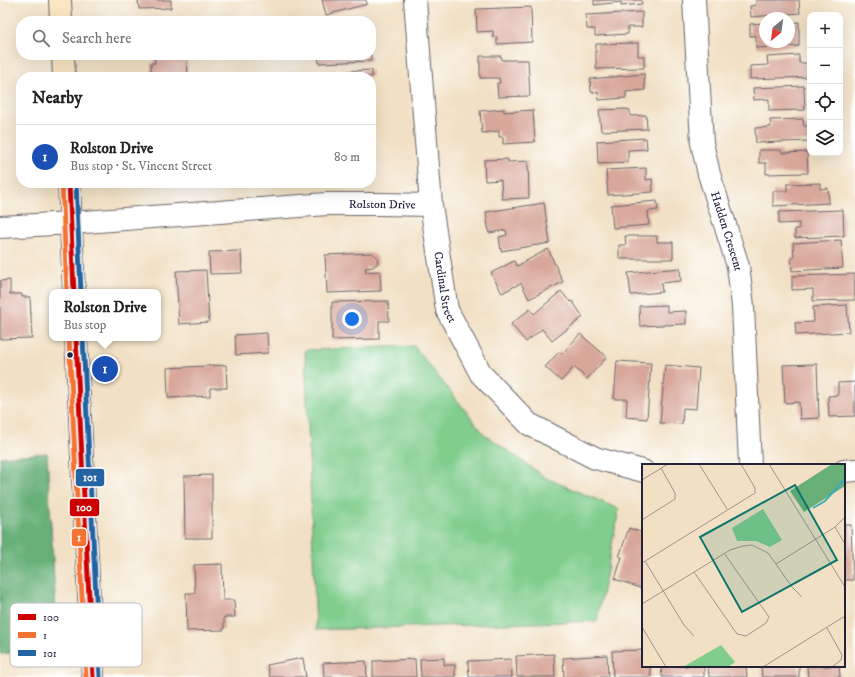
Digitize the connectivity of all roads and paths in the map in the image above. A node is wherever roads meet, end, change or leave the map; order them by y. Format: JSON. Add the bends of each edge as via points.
{"nodes":[{"id":1,"x":60,"y":0,"type":"edge"},
{"id":2,"x":415,"y":0,"type":"edge"},
{"id":3,"x":694,"y":0,"type":"edge"},
{"id":4,"x":61,"y":16,"type":"edge"},
{"id":5,"x":63,"y":60,"type":"edge"},
{"id":6,"x":64,"y":72,"type":"edge"},
{"id":7,"x":69,"y":188,"type":"edge"},
{"id":8,"x":431,"y":205,"type":"junction"},
{"id":9,"x":71,"y":223,"type":"junction"},
{"id":10,"x":0,"y":227,"type":"edge"},
{"id":11,"x":74,"y":289,"type":"edge"},
{"id":12,"x":76,"y":341,"type":"edge"},
{"id":13,"x":750,"y":464,"type":"edge"},
{"id":14,"x":642,"y":471,"type":"edge"},
{"id":15,"x":89,"y":603,"type":"edge"},
{"id":16,"x":92,"y":667,"type":"edge"},
{"id":17,"x":93,"y":677,"type":"edge"}],
"edges":[{"from":1,"to":4,"type":"main road"},
{"from":2,"to":8,"type":"street","name":"Cardinal Street"},
{"from":3,"to":13,"type":"street","name":"Hadden Crescent","via":[[702,143],[738,266],[743,306]]},
{"from":5,"to":6,"type":"main road"},
{"from":7,"to":9,"type":"main road"},
{"from":8,"to":9,"type":"street","name":"Rolston Drive","via":[[327,204]]},
{"from":8,"to":14,"type":"street","name":"Cardinal Street","via":[[447,310],[481,374],[529,424],[595,458]]},
{"from":9,"to":10,"type":"street","name":"Rolston Drive"},
{"from":9,"to":11,"type":"main road"},
{"from":12,"to":15,"type":"main road"},
{"from":16,"to":17,"type":"main road"}]}
